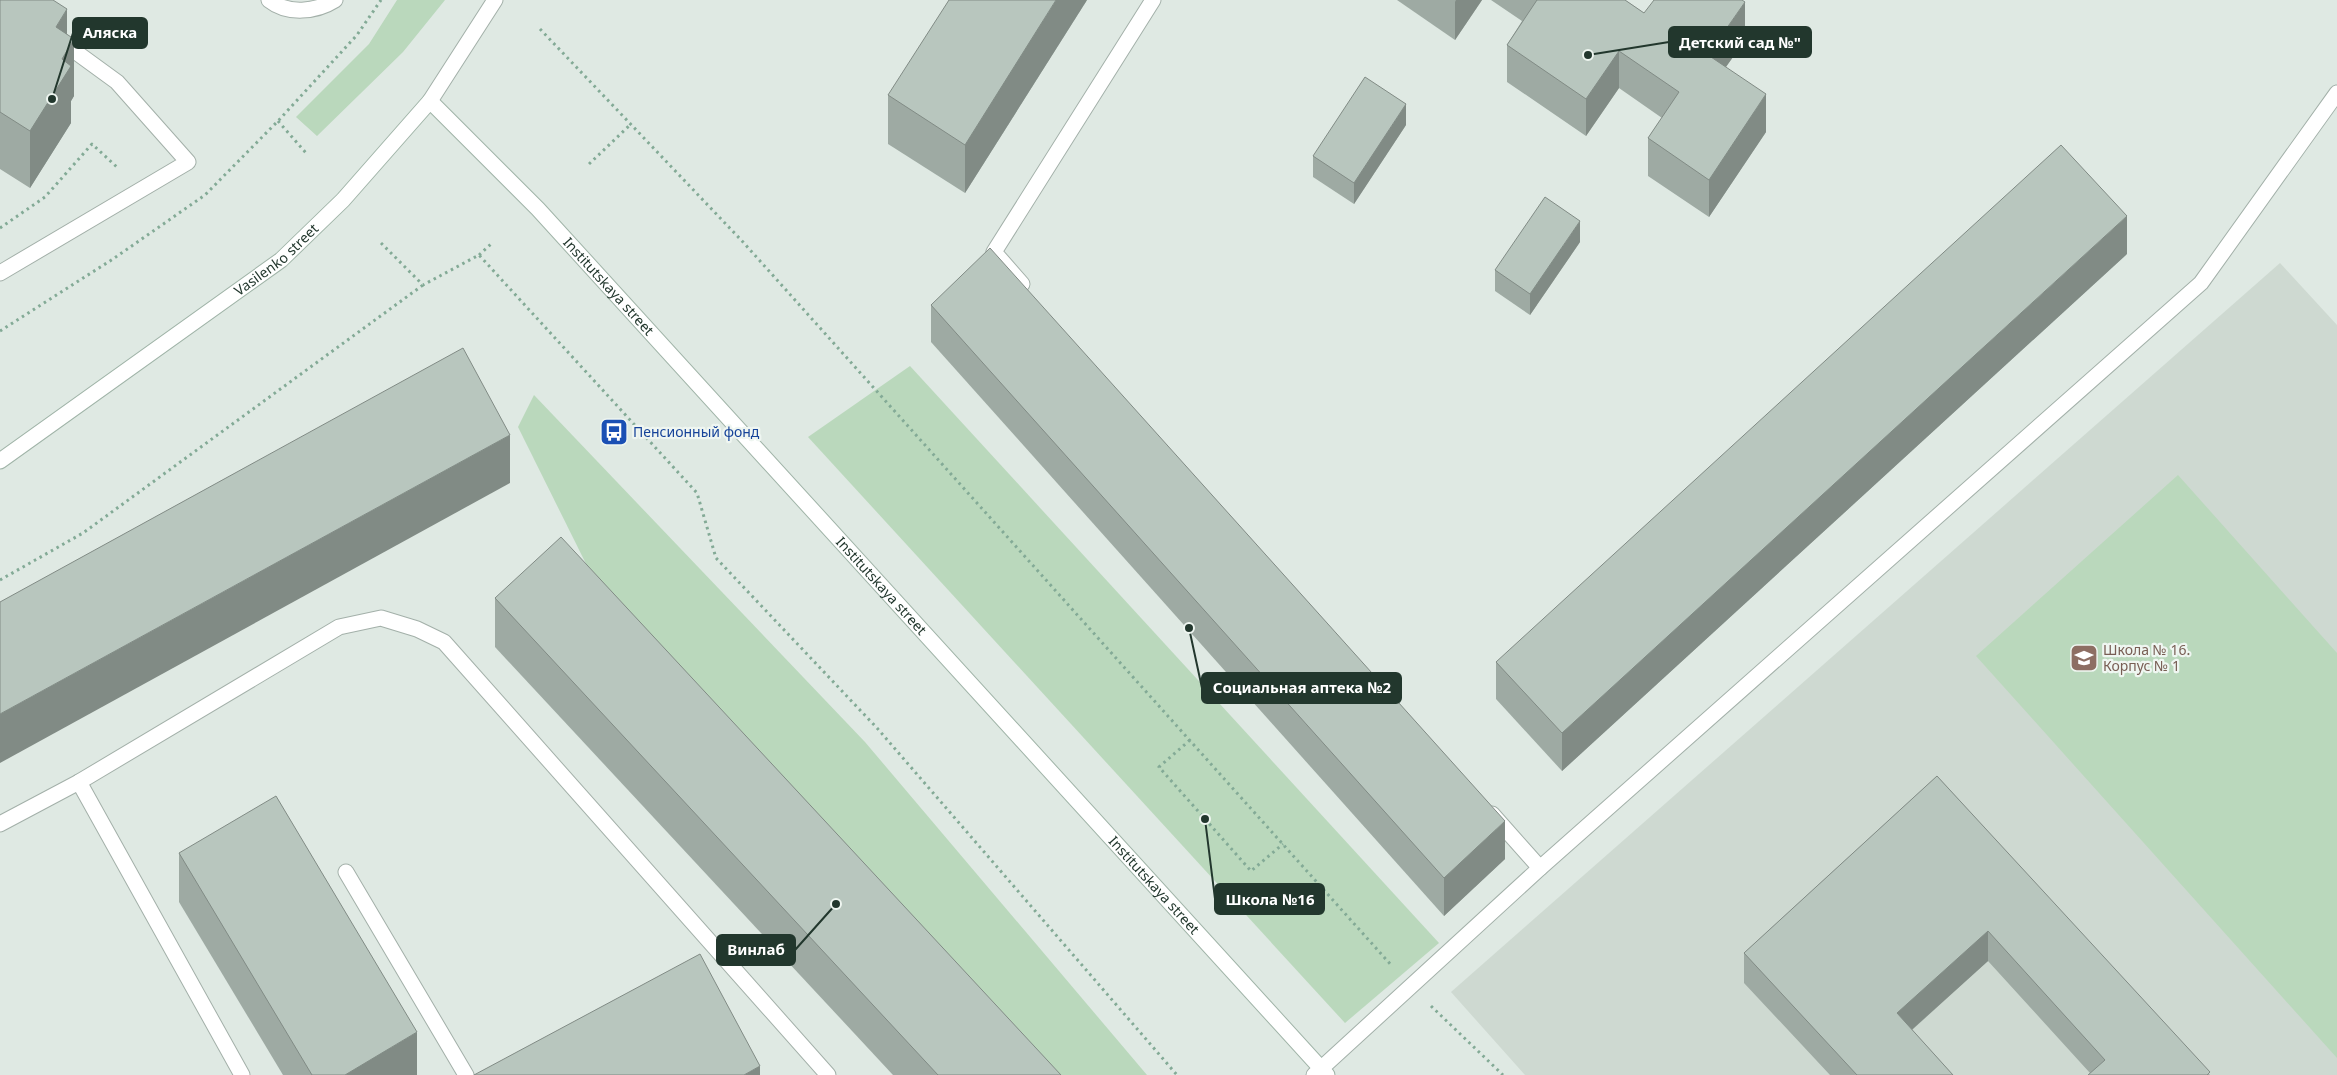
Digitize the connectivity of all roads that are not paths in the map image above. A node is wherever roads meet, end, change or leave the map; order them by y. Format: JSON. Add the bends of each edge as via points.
{"nodes":[{"id":1,"x":269,"y":0,"type":"edge"},
{"id":2,"x":335,"y":0,"type":"edge"},
{"id":3,"x":495,"y":0,"type":"edge"},
{"id":4,"x":1153,"y":0,"type":"edge"},
{"id":5,"x":45,"y":29,"type":"edge"},
{"id":6,"x":2337,"y":93,"type":"edge"},
{"id":7,"x":430,"y":101,"type":"junction"},
{"id":8,"x":0,"y":273,"type":"edge"},
{"id":9,"x":1033,"y":296,"type":"edge"},
{"id":10,"x":0,"y":461,"type":"edge"},
{"id":11,"x":79,"y":782,"type":"junction"},
{"id":12,"x":1481,"y":801,"type":"edge"},
{"id":13,"x":0,"y":824,"type":"edge"},
{"id":14,"x":1540,"y":868,"type":"junction"},
{"id":15,"x":346,"y":872,"type":"dead end"},
{"id":16,"x":714,"y":946,"type":"junction"},
{"id":17,"x":697,"y":956,"type":"edge"},
{"id":18,"x":1321,"y":1073,"type":"edge"},
{"id":19,"x":242,"y":1075,"type":"edge"},
{"id":20,"x":466,"y":1075,"type":"edge"},
{"id":21,"x":828,"y":1075,"type":"edge"}],
"edges":[{"from":1,"to":2,"type":"main road","via":[[299,11],[322,8]]},
{"from":3,"to":7,"type":"main road","name":"Vasilenko street"},
{"from":4,"to":9,"type":"main road","via":[[994,252]]},
{"from":5,"to":8,"type":"main road","via":[[117,82],[188,162]]},
{"from":6,"to":14,"type":"main road","via":[[2201,283]]},
{"from":7,"to":10,"type":"main road","name":"Vasilenko street","via":[[343,200],[281,260]]},
{"from":7,"to":18,"type":"main road","name":"Institutskaya street","via":[[544,216]]},
{"from":11,"to":13,"type":"main road"},
{"from":11,"to":16,"type":"main road","via":[[339,627],[381,618],[417,629],[444,642]]},
{"from":11,"to":19,"type":"main road"},
{"from":12,"to":14,"type":"main road"},
{"from":14,"to":18,"type":"main road","via":[[1410,986]]},
{"from":15,"to":20,"type":"main road"},
{"from":16,"to":17,"type":"main road"},
{"from":16,"to":21,"type":"main road"}]}
